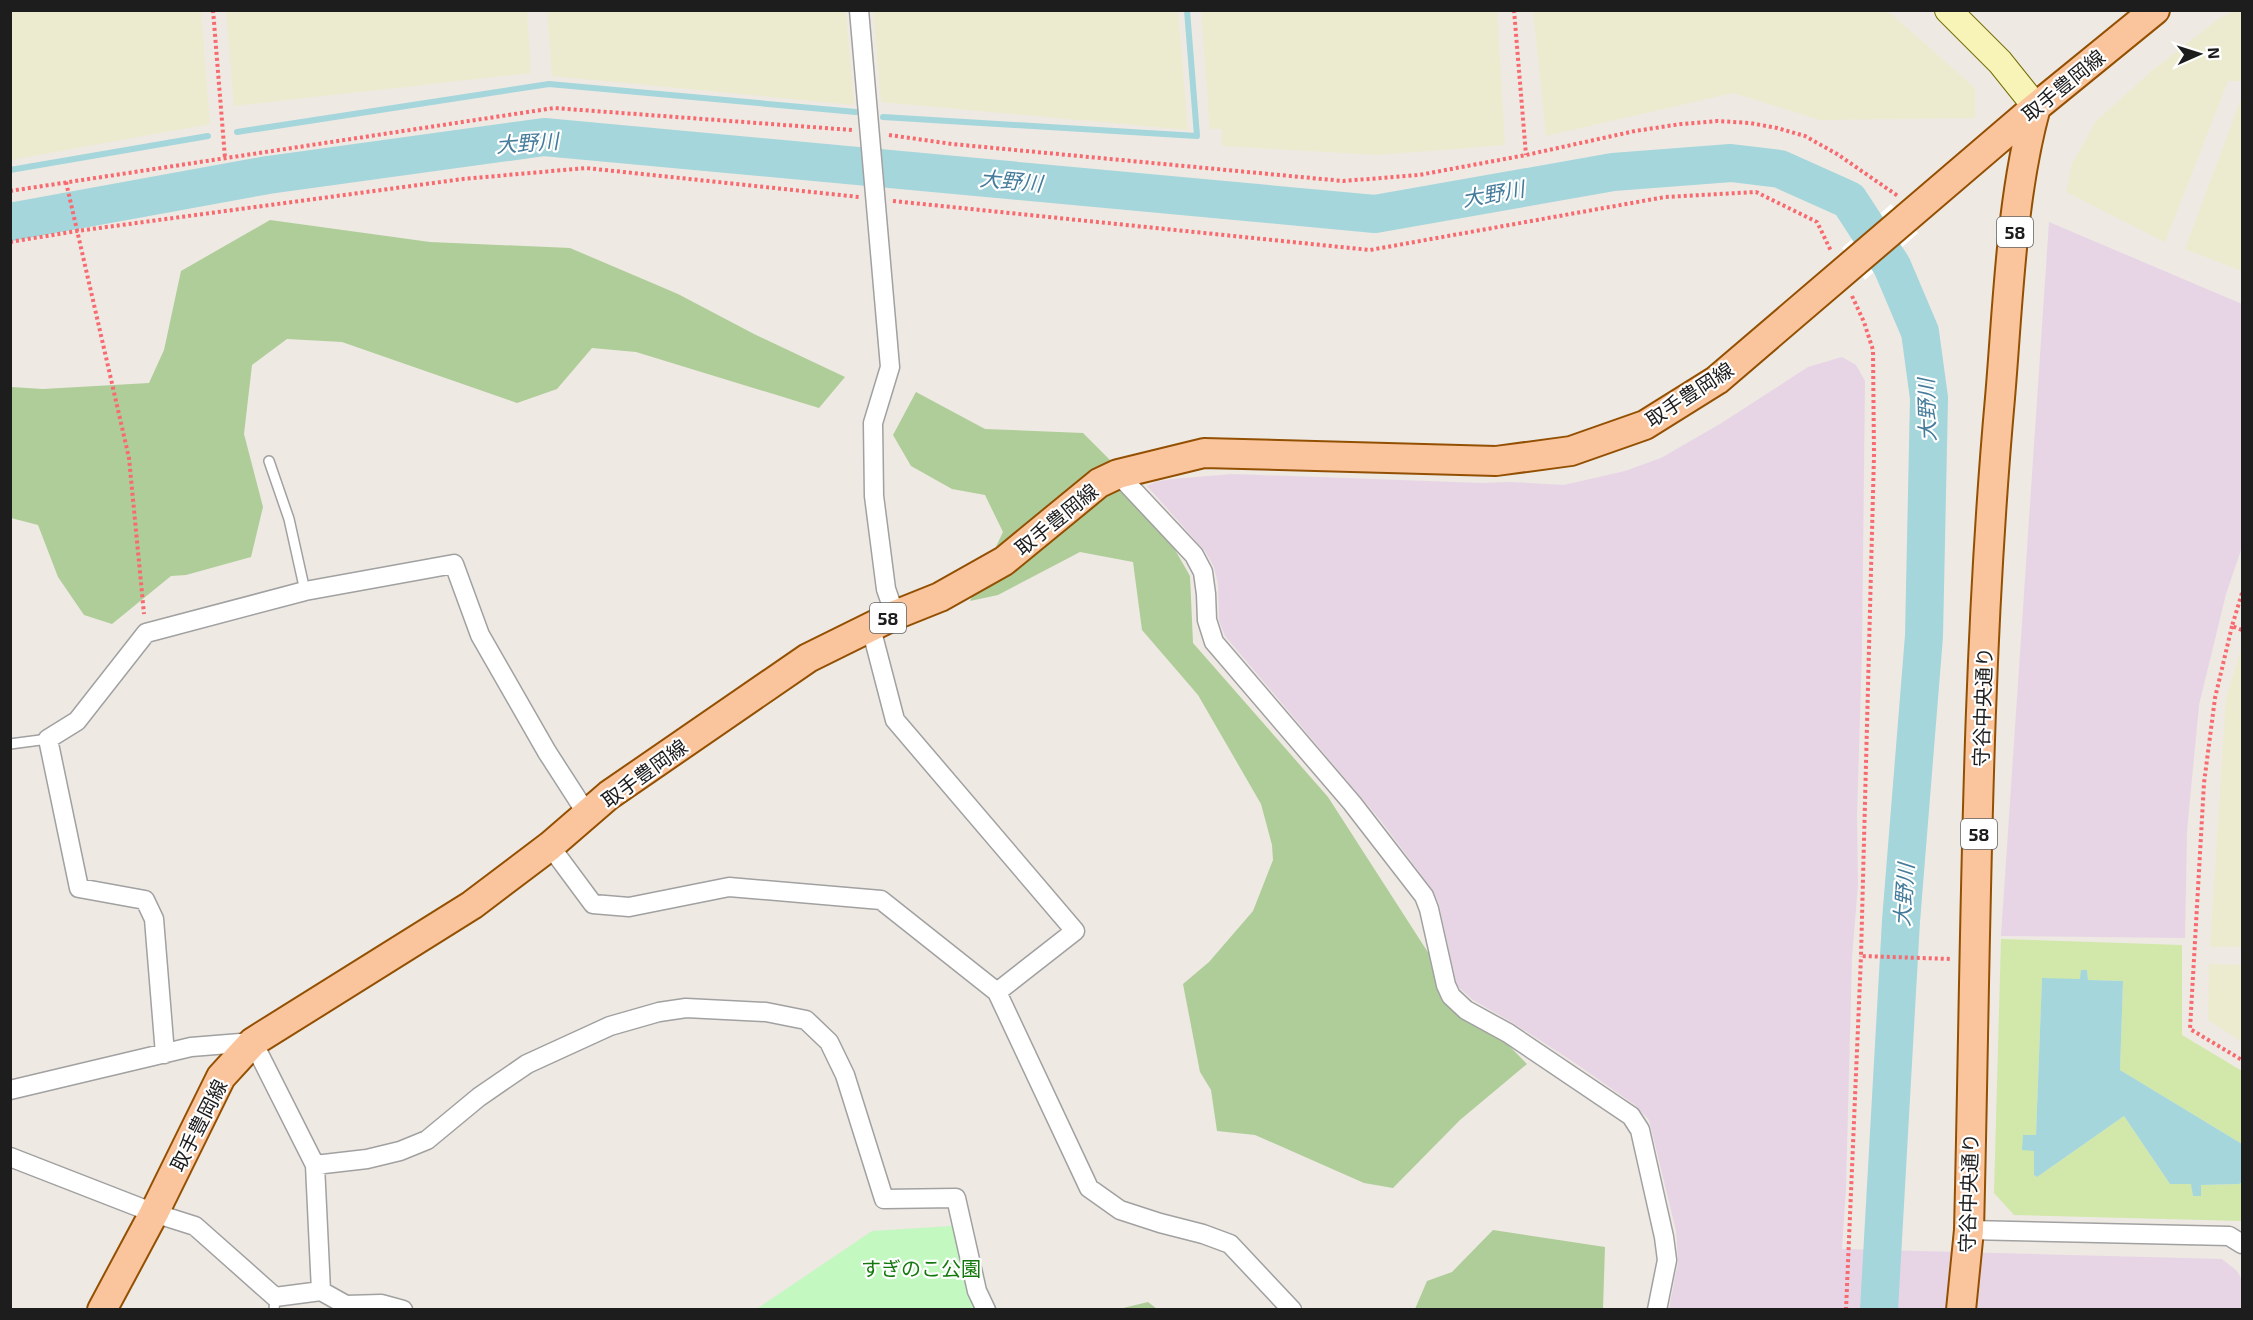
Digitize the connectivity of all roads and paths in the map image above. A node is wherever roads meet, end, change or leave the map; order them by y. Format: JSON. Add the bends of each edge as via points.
{"nodes":[{"id":1,"x":213,"y":10,"type":"edge"},
{"id":2,"x":859,"y":10,"type":"edge"},
{"id":3,"x":1514,"y":10,"type":"edge"},
{"id":4,"x":2155,"y":10,"type":"edge"},
{"id":5,"x":1948,"y":11,"type":"edge"},
{"id":6,"x":2036,"y":107,"type":"junction"},
{"id":7,"x":869,"y":132,"type":"junction"},
{"id":8,"x":1526,"y":155,"type":"junction"},
{"id":9,"x":225,"y":158,"type":"junction"},
{"id":10,"x":66,"y":182,"type":"junction"},
{"id":11,"x":10,"y":191,"type":"edge"},
{"id":12,"x":875,"y":199,"type":"junction"},
{"id":13,"x":1910,"y":214,"type":"junction"},
{"id":14,"x":77,"y":231,"type":"junction"},
{"id":15,"x":10,"y":242,"type":"edge"},
{"id":16,"x":1848,"y":267,"type":"junction"},
{"id":17,"x":269,"y":461,"type":"dead end"},
{"id":18,"x":1118,"y":474,"type":"junction"},
{"id":19,"x":305,"y":591,"type":"junction"},
{"id":20,"x":2242,"y":593,"type":"edge"},
{"id":21,"x":883,"y":621,"type":"junction"},
{"id":22,"x":2232,"y":626,"type":"junction"},
{"id":23,"x":2242,"y":630,"type":"edge"},
{"id":24,"x":146,"y":633,"type":"junction"},
{"id":25,"x":48,"y":740,"type":"junction"},
{"id":26,"x":10,"y":744,"type":"edge"},
{"id":27,"x":587,"y":814,"type":"junction"},
{"id":28,"x":550,"y":846,"type":"junction"},
{"id":29,"x":1861,"y":956,"type":"junction"},
{"id":30,"x":1975,"y":960,"type":"junction"},
{"id":31,"x":997,"y":992,"type":"junction"},
{"id":32,"x":253,"y":1042,"type":"junction"},
{"id":33,"x":165,"y":1054,"type":"junction"},
{"id":34,"x":2242,"y":1060,"type":"edge"},
{"id":35,"x":10,"y":1090,"type":"edge"},
{"id":36,"x":10,"y":1157,"type":"edge"},
{"id":37,"x":315,"y":1165,"type":"junction"},
{"id":38,"x":154,"y":1213,"type":"junction"},
{"id":39,"x":1969,"y":1230,"type":"junction"},
{"id":40,"x":2242,"y":1242,"type":"edge"},
{"id":41,"x":321,"y":1291,"type":"junction"},
{"id":42,"x":274,"y":1303,"type":"edge"},
{"id":43,"x":348,"y":1307,"type":"edge"},
{"id":44,"x":102,"y":1310,"type":"edge"},
{"id":45,"x":403,"y":1310,"type":"edge"},
{"id":46,"x":986,"y":1310,"type":"edge"},
{"id":47,"x":1292,"y":1310,"type":"edge"},
{"id":48,"x":1657,"y":1310,"type":"edge"},
{"id":49,"x":1845,"y":1310,"type":"edge"},
{"id":50,"x":1961,"y":1310,"type":"edge"}],
"edges":[{"from":1,"to":9,"type":"path"},
{"from":2,"to":7,"type":"street"},
{"from":3,"to":8,"type":"path"},
{"from":4,"to":6,"type":"main road","name":"取手豊岡線","number":"58"},
{"from":5,"to":6,"type":"street","via":[[2001,62]]},
{"from":6,"to":13,"type":"main road","name":"取手豊岡線","number":"58"},
{"from":6,"to":30,"type":"main road","name":"守谷中央通り","number":"58","via":[[2024,159],[2014,237],[1994,465]]},
{"from":7,"to":8,"type":"path","via":[[952,144],[1343,181],[1419,175]]},
{"from":7,"to":9,"type":"path","via":[[554,108]]},
{"from":7,"to":12,"type":"street"},
{"from":8,"to":13,"type":"path","via":[[1681,124],[1750,123],[1805,136],[1837,154]]},
{"from":9,"to":10,"type":"path"},
{"from":10,"to":11,"type":"path"},
{"from":10,"to":14,"type":"path"},
{"from":12,"to":14,"type":"path","via":[[586,168],[463,179]]},
{"from":12,"to":16,"type":"path","via":[[1370,250],[1665,197],[1756,192],[1817,222]]},
{"from":12,"to":21,"type":"street","via":[[890,367],[873,423],[874,496],[886,589]]},
{"from":13,"to":16,"type":"main road","name":"取手豊岡線","number":"58"},
{"from":14,"to":15,"type":"path"},
{"from":14,"to":24,"type":"path","via":[[129,458]]},
{"from":16,"to":18,"type":"main road","name":"取手豊岡線","number":"58","via":[[1717,380],[1645,425],[1571,451],[1496,461],[1204,453]]},
{"from":16,"to":29,"type":"path","via":[[1873,350],[1874,455]]},
{"from":17,"to":19,"type":"lane","via":[[289,519]]},
{"from":18,"to":21,"type":"main road","name":"取手豊岡線","number":"58","via":[[1099,483],[1004,561],[940,597]]},
{"from":18,"to":48,"type":"street","via":[[1194,555],[1203,572],[1207,620],[1214,642],[1352,803],[1424,896],[1451,996],[1466,1010],[1508,1033],[1631,1116],[1640,1130],[1664,1237],[1667,1260]]},
{"from":19,"to":24,"type":"street"},
{"from":19,"to":27,"type":"street","via":[[454,564],[480,635]]},
{"from":20,"to":22,"type":"path"},
{"from":21,"to":27,"type":"main road","name":"取手豊岡線","number":"58","via":[[808,658]]},
{"from":21,"to":31,"type":"street","via":[[895,720],[1075,931]]},
{"from":22,"to":23,"type":"path"},
{"from":22,"to":34,"type":"path","via":[[2215,698],[2204,783],[2190,1029]]},
{"from":24,"to":25,"type":"street","via":[[77,721]]},
{"from":25,"to":26,"type":"lane"},
{"from":25,"to":33,"type":"street","via":[[79,888],[146,900],[154,919]]},
{"from":27,"to":28,"type":"main road","name":"取手豊岡線","number":"58"},
{"from":28,"to":31,"type":"street","via":[[592,904],[629,907],[729,887],[881,900]]},
{"from":28,"to":32,"type":"main road","name":"取手豊岡線","number":"58","via":[[472,905]]},
{"from":29,"to":30,"type":"path"},
{"from":29,"to":49,"type":"path"},
{"from":30,"to":39,"type":"main road","name":"守谷中央通り","number":"58"},
{"from":31,"to":47,"type":"street","via":[[1089,1188],[1120,1210],[1230,1244]]},
{"from":32,"to":33,"type":"street","via":[[191,1047]]},
{"from":32,"to":37,"type":"street"},
{"from":32,"to":38,"type":"main road","name":"取手豊岡線","number":"58","via":[[221,1077]]},
{"from":33,"to":35,"type":"street"},
{"from":36,"to":38,"type":"street"},
{"from":37,"to":41,"type":"street"},
{"from":37,"to":46,"type":"street","via":[[367,1159],[427,1140],[527,1064],[610,1026],[686,1008],[788,1015],[806,1020],[829,1042],[845,1075],[884,1198],[956,1197],[977,1291]]},
{"from":38,"to":42,"type":"street","via":[[195,1226]]},
{"from":38,"to":44,"type":"main road","name":"取手豊岡線","number":"58"},
{"from":39,"to":40,"type":"street","via":[[2209,1235],[2229,1236]]},
{"from":39,"to":50,"type":"main road","name":"守谷中央通り","number":"58"},
{"from":41,"to":42,"type":"street"},
{"from":41,"to":43,"type":"street"},
{"from":43,"to":45,"type":"street","via":[[381,1304]]}]}
